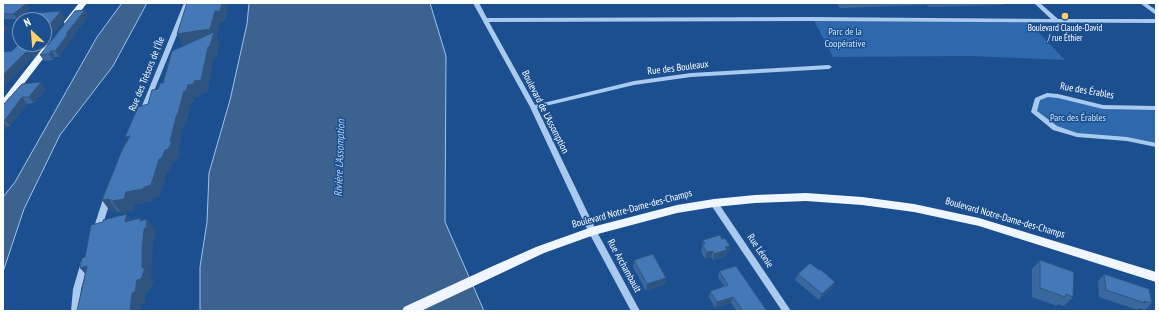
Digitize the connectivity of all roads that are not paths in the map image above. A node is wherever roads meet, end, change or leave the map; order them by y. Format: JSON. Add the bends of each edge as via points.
{"nodes":[{"id":1,"x":83,"y":3,"type":"edge"},
{"id":2,"x":187,"y":3,"type":"edge"},
{"id":3,"x":476,"y":3,"type":"edge"},
{"id":4,"x":1036,"y":3,"type":"edge"},
{"id":5,"x":1143,"y":3,"type":"edge"},
{"id":6,"x":1156,"y":13,"type":"edge"},
{"id":7,"x":485,"y":20,"type":"junction"},
{"id":8,"x":1056,"y":20,"type":"junction"},
{"id":9,"x":1156,"y":21,"type":"edge"},
{"id":10,"x":64,"y":27,"type":"edge"},
{"id":11,"x":54,"y":40,"type":"edge"},
{"id":12,"x":829,"y":67,"type":"dead end"},
{"id":13,"x":3,"y":105,"type":"edge"},
{"id":14,"x":533,"y":107,"type":"junction"},
{"id":15,"x":1156,"y":108,"type":"edge"},
{"id":16,"x":140,"y":119,"type":"edge"},
{"id":17,"x":1156,"y":145,"type":"edge"},
{"id":18,"x":112,"y":187,"type":"edge"},
{"id":19,"x":714,"y":203,"type":"junction"},
{"id":20,"x":592,"y":231,"type":"junction"},
{"id":21,"x":95,"y":236,"type":"edge"},
{"id":22,"x":88,"y":254,"type":"edge"},
{"id":23,"x":1156,"y":277,"type":"edge"},
{"id":24,"x":75,"y":311,"type":"edge"},
{"id":25,"x":408,"y":311,"type":"edge"},
{"id":26,"x":636,"y":311,"type":"edge"},
{"id":27,"x":787,"y":311,"type":"edge"}],
"edges":[{"from":1,"to":10,"type":"main road"},
{"from":2,"to":16,"type":"street","name":"Rue des Trésors de l'Île"},
{"from":3,"to":7,"type":"street","name":"Boulevard de L'Assomption"},
{"from":4,"to":8,"type":"street"},
{"from":5,"to":6,"type":"street"},
{"from":7,"to":8,"type":"street"},
{"from":7,"to":14,"type":"street","name":"Boulevard de L'Assomption"},
{"from":8,"to":9,"type":"street"},
{"from":11,"to":13,"type":"main road"},
{"from":12,"to":14,"type":"street","name":"Rue des Bouleaux","via":[[691,75],[634,83]]},
{"from":14,"to":20,"type":"street","name":"Boulevard de L'Assomption"},
{"from":15,"to":17,"type":"street","name":"Rue des Érables","via":[[1103,107],[1047,95],[1037,99],[1034,112],[1054,128],[1077,135],[1127,139]]},
{"from":18,"to":21,"type":"street"},
{"from":19,"to":20,"type":"main road","name":"Boulevard Notre-Dame-des-Champs","via":[[677,209]]},
{"from":19,"to":23,"type":"main road","name":"Boulevard Notre-Dame-des-Champs","via":[[806,197],[914,208],[978,222]]},
{"from":19,"to":27,"type":"street","name":"Rue Léonie"},
{"from":20,"to":25,"type":"main road","name":"Boulevard Notre-Dame-des-Champs","via":[[540,250]]},
{"from":20,"to":26,"type":"street","name":"Rue Archambault"},
{"from":22,"to":24,"type":"street","via":[[77,289]]}]}
